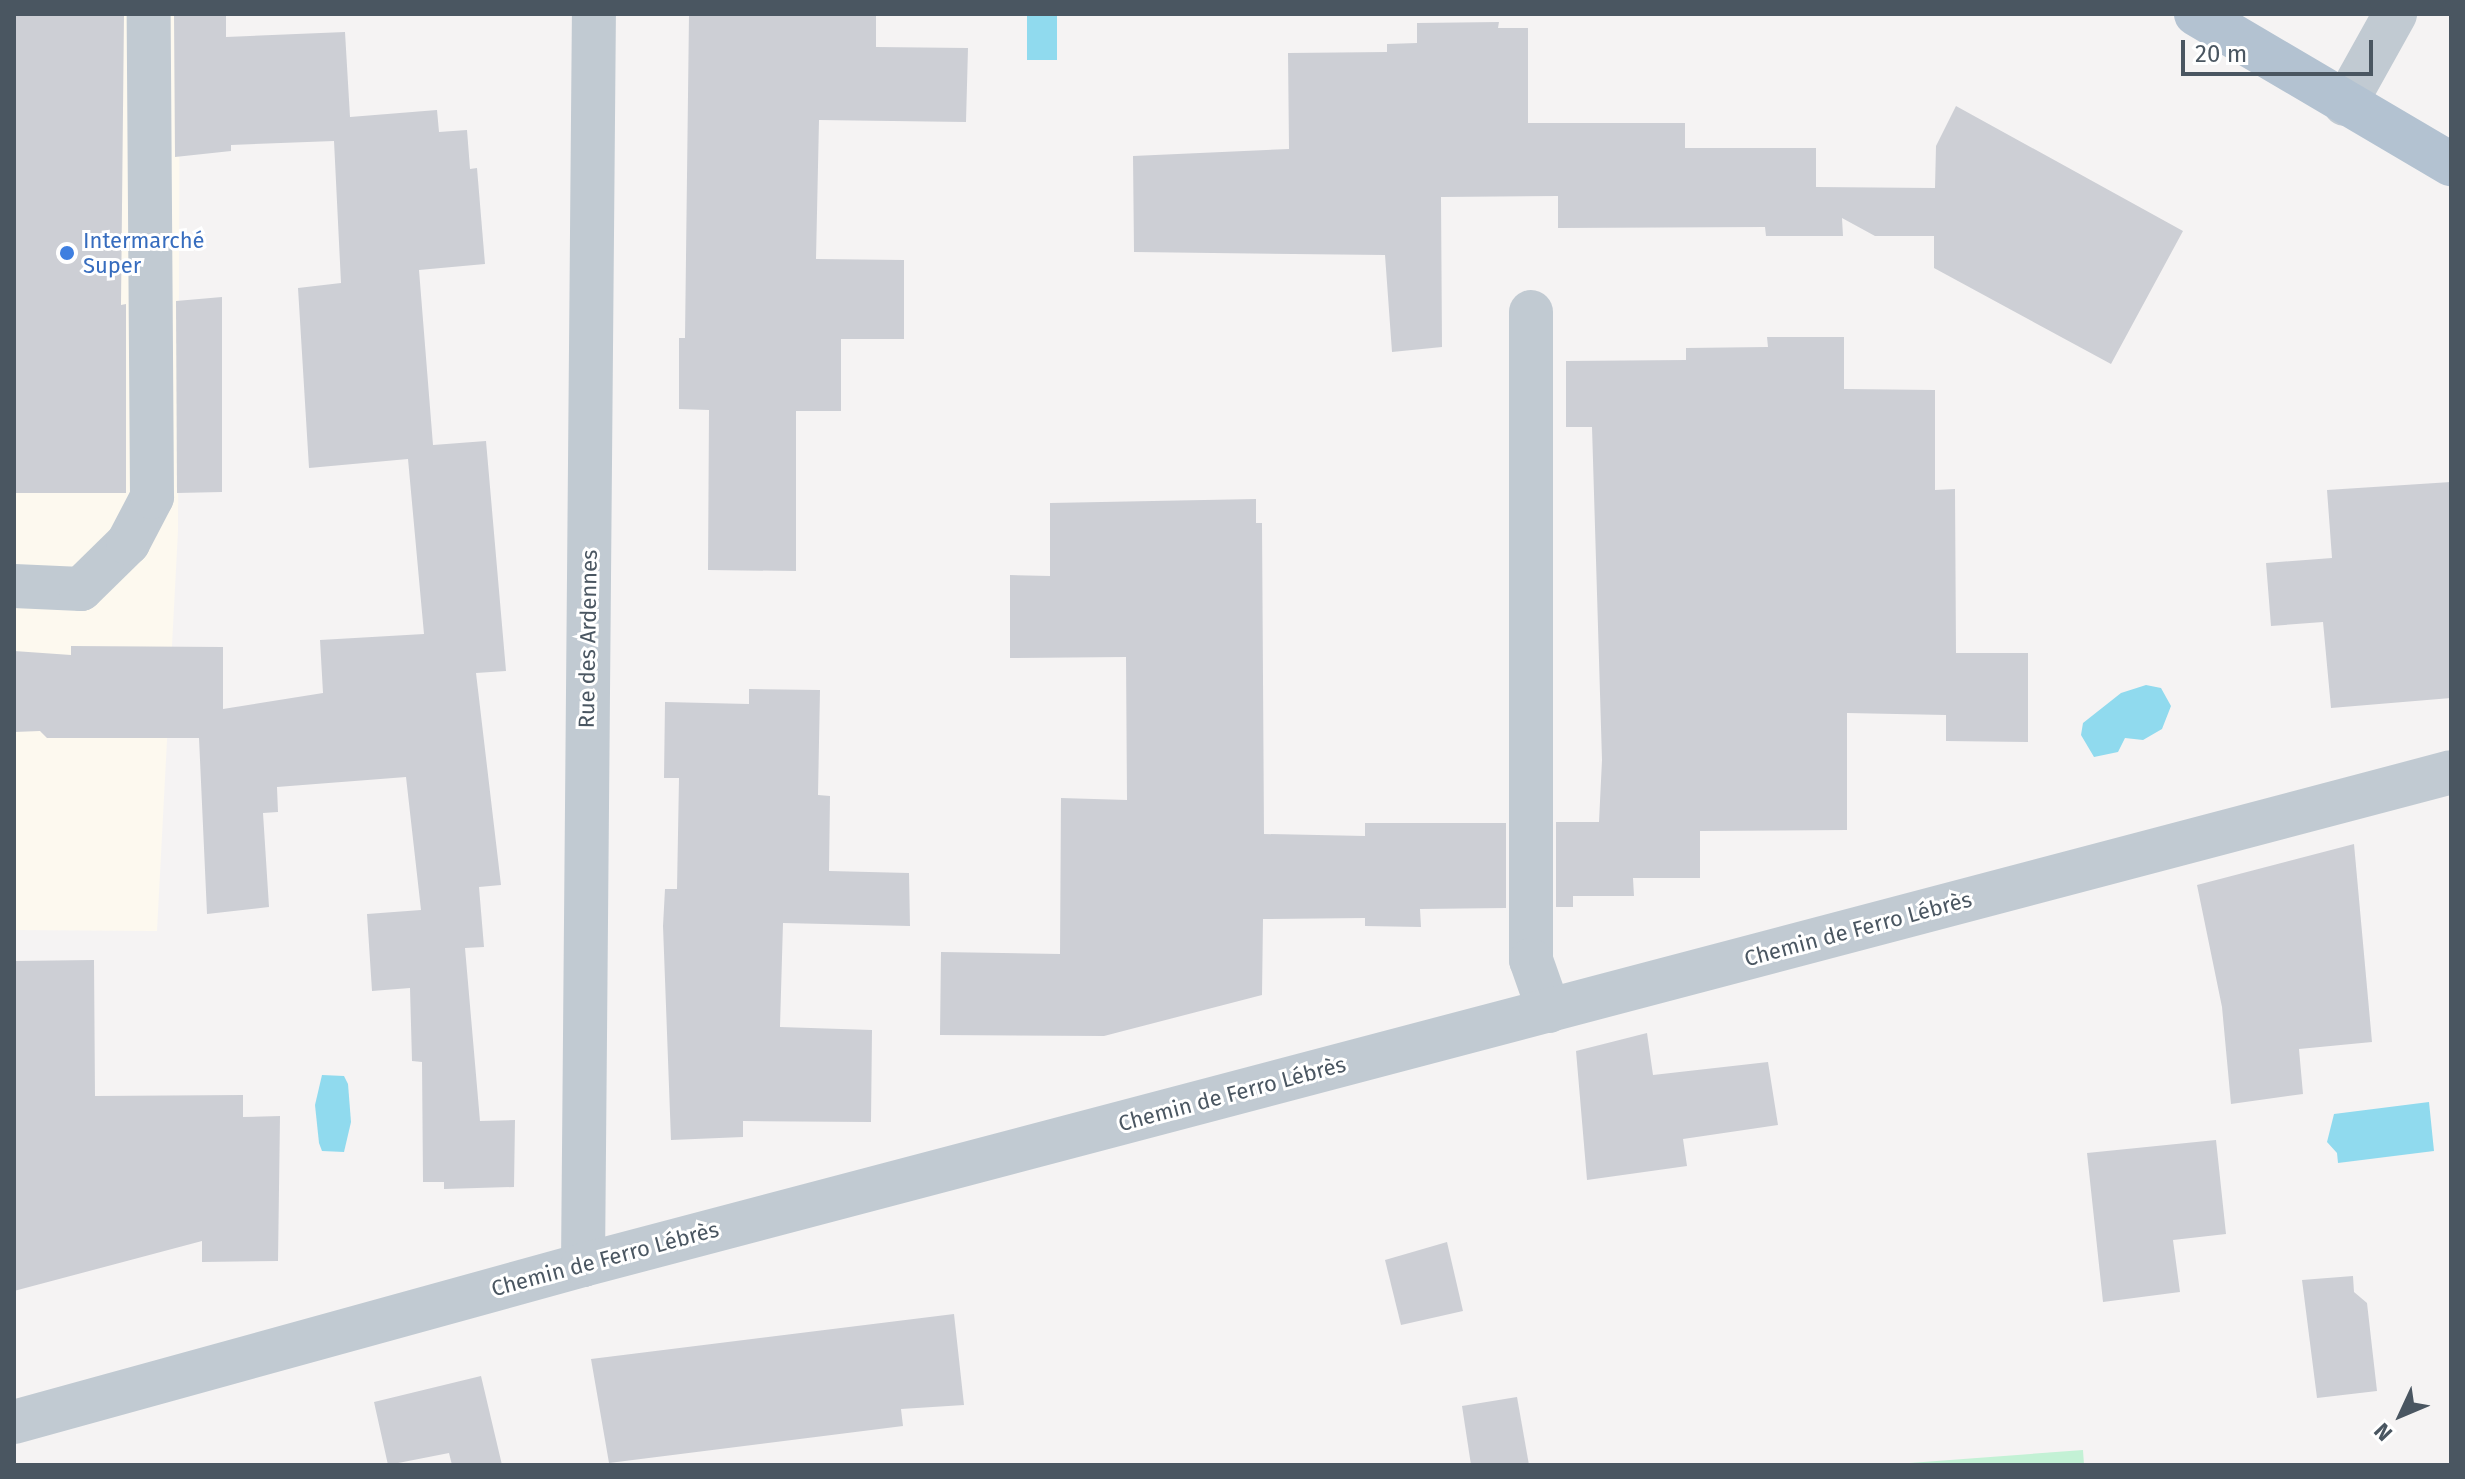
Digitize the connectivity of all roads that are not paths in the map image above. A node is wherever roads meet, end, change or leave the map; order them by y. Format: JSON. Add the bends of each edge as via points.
{"nodes":[{"id":1,"x":149,"y":14,"type":"edge"},
{"id":2,"x":594,"y":14,"type":"edge"},
{"id":3,"x":2196,"y":14,"type":"edge"},
{"id":4,"x":2395,"y":14,"type":"edge"},
{"id":5,"x":2345,"y":104,"type":"junction"},
{"id":6,"x":2451,"y":164,"type":"edge"},
{"id":7,"x":1531,"y":312,"type":"dead end"},
{"id":8,"x":14,"y":586,"type":"edge"},
{"id":9,"x":2451,"y":772,"type":"edge"},
{"id":10,"x":1549,"y":1011,"type":"junction"},
{"id":11,"x":583,"y":1265,"type":"junction"},
{"id":12,"x":14,"y":1422,"type":"edge"}],
"edges":[{"from":1,"to":8,"type":"street","via":[[152,497],[128,543],[81,589]]},
{"from":2,"to":11,"type":"street","name":"Rue des Ardennes"},
{"from":3,"to":5,"type":"main road"},
{"from":4,"to":5,"type":"street"},
{"from":5,"to":6,"type":"main road"},
{"from":7,"to":10,"type":"street","via":[[1531,960]]},
{"from":9,"to":10,"type":"street","name":"Chemin de Ferro Lébrès"},
{"from":10,"to":11,"type":"street","name":"Chemin de Ferro Lébrès"},
{"from":11,"to":12,"type":"street","name":"Chemin de Ferro Lébrès"}]}
